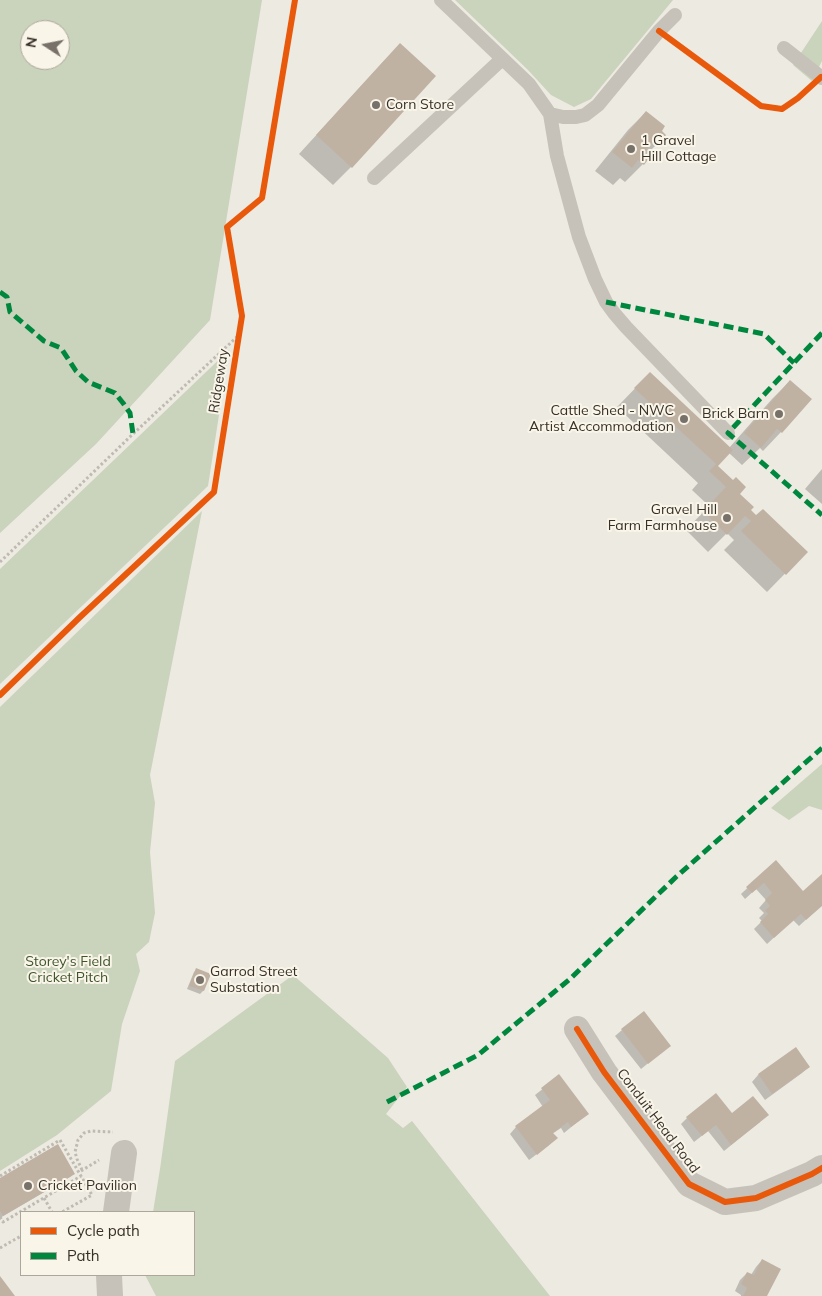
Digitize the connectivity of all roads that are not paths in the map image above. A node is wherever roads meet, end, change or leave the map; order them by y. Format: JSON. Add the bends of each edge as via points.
{"nodes":[{"id":1,"x":441,"y":0,"type":"edge"},
{"id":2,"x":675,"y":15,"type":"dead end"},
{"id":3,"x":784,"y":48,"type":"dead end"},
{"id":4,"x":502,"y":59,"type":"junction"},
{"id":5,"x":822,"y":78,"type":"edge"},
{"id":6,"x":550,"y":114,"type":"junction"},
{"id":7,"x":374,"y":178,"type":"dead end"},
{"id":8,"x":728,"y":433,"type":"dead end"},
{"id":9,"x":576,"y":1029,"type":"dead end"},
{"id":10,"x":120,"y":1143,"type":"road end"},
{"id":11,"x":822,"y":1168,"type":"edge"},
{"id":12,"x":116,"y":1211,"type":"edge"},
{"id":13,"x":109,"y":1276,"type":"edge"},
{"id":14,"x":110,"y":1296,"type":"edge"}],
"edges":[{"from":1,"to":4,"type":"lane"},
{"from":2,"to":6,"type":"lane","via":[[585,116],[564,118]]},
{"from":3,"to":5,"type":"lane"},
{"from":4,"to":6,"type":"lane","via":[[529,84]]},
{"from":4,"to":7,"type":"lane"},
{"from":6,"to":8,"type":"lane","via":[[557,156],[579,237],[606,302]]},
{"from":9,"to":11,"type":"street","name":"Conduit Head Road","via":[[604,1072],[689,1184],[725,1202],[756,1198]]},
{"from":10,"to":12,"type":"street"},
{"from":13,"to":14,"type":"street"}]}
